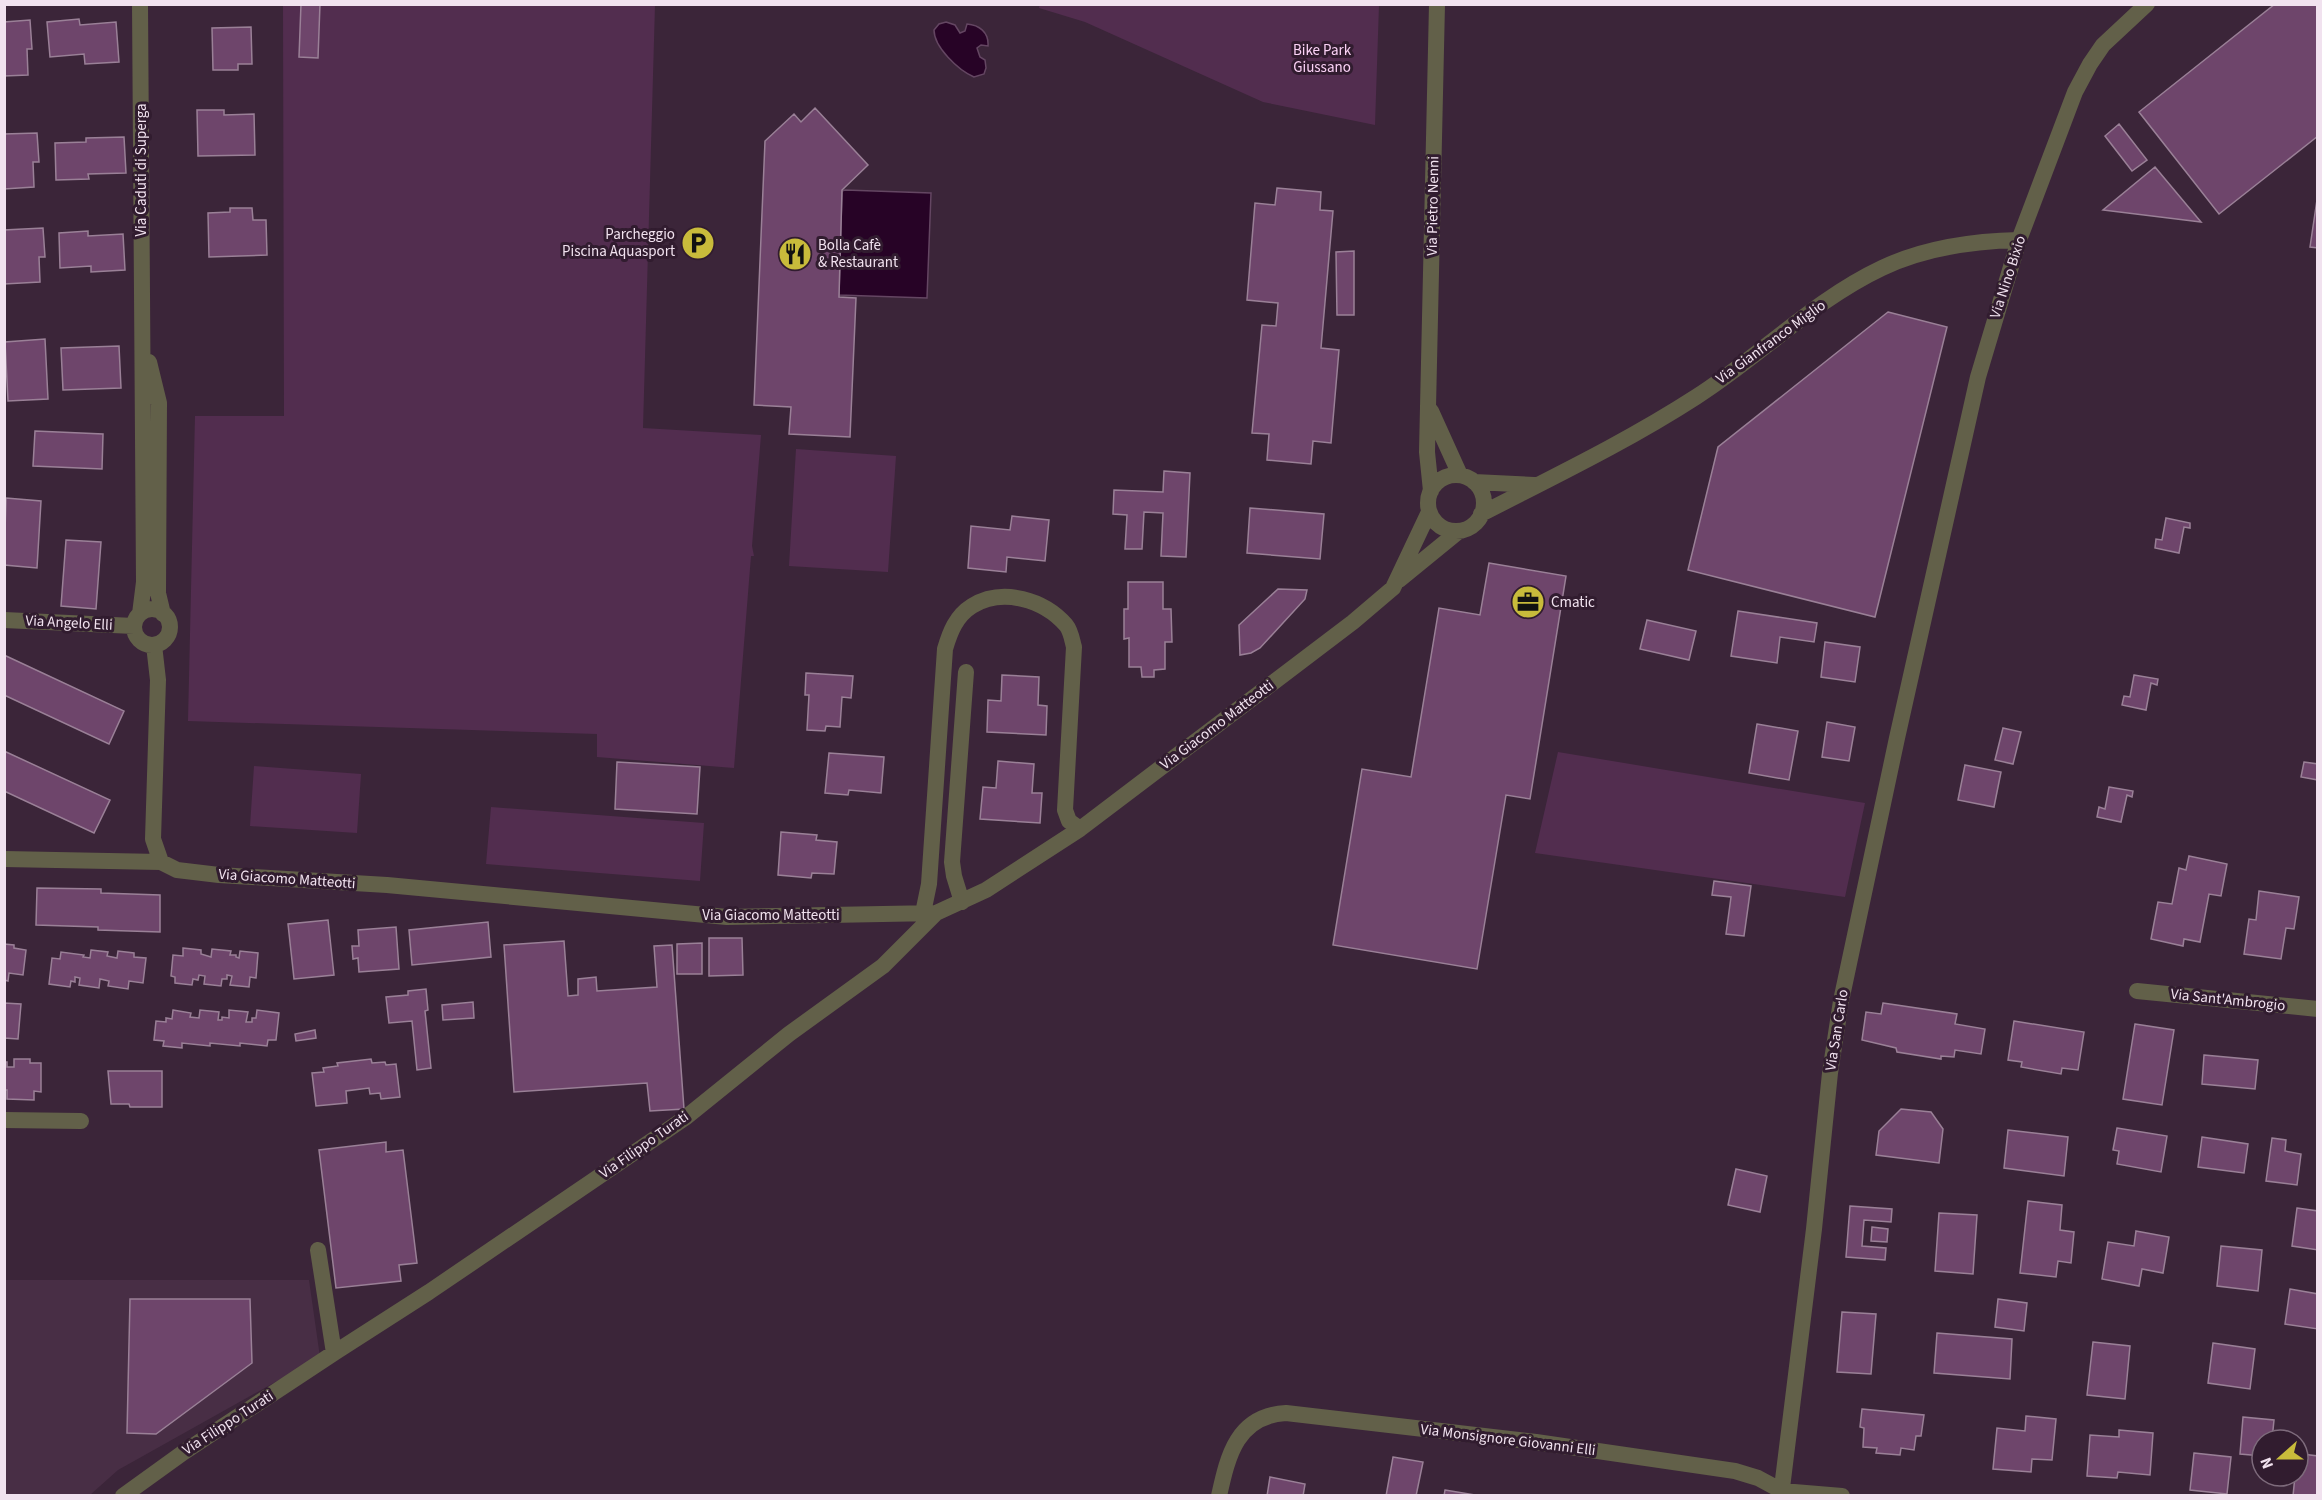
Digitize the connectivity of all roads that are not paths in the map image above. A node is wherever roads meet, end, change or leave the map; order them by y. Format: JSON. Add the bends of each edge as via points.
{"nodes":[{"id":1,"x":141,"y":4,"type":"edge"},
{"id":2,"x":1437,"y":4,"type":"edge"},
{"id":3,"x":2147,"y":4,"type":"edge"},
{"id":4,"x":2130,"y":10,"type":"edge"},
{"id":5,"x":2019,"y":240,"type":"junction"},
{"id":6,"x":142,"y":335,"type":"junction"},
{"id":7,"x":1429,"y":407,"type":"junction"},
{"id":8,"x":1467,"y":479,"type":"junction"},
{"id":9,"x":1538,"y":485,"type":"junction"},
{"id":10,"x":1431,"y":491,"type":"junction"},
{"id":11,"x":1429,"y":512,"type":"junction"},
{"id":12,"x":1481,"y":514,"type":"junction"},
{"id":13,"x":1459,"y":531,"type":"junction"},
{"id":14,"x":1933,"y":572,"type":"joint"},
{"id":15,"x":1397,"y":582,"type":"junction"},
{"id":16,"x":164,"y":614,"type":"junction"},
{"id":17,"x":4,"y":620,"type":"edge"},
{"id":18,"x":137,"y":620,"type":"junction"},
{"id":19,"x":154,"y":645,"type":"junction"},
{"id":20,"x":966,"y":672,"type":"dead end"},
{"id":21,"x":1080,"y":830,"type":"junction"},
{"id":22,"x":4,"y":859,"type":"edge"},
{"id":23,"x":161,"y":862,"type":"junction"},
{"id":24,"x":962,"y":903,"type":"junction"},
{"id":25,"x":930,"y":913,"type":"junction"},
{"id":26,"x":2138,"y":991,"type":"dead end"},
{"id":27,"x":2318,"y":1009,"type":"edge"},
{"id":28,"x":4,"y":1120,"type":"edge"},
{"id":29,"x":81,"y":1121,"type":"dead end"},
{"id":30,"x":318,"y":1250,"type":"dead end"},
{"id":31,"x":334,"y":1353,"type":"junction"},
{"id":32,"x":1781,"y":1493,"type":"edge"},
{"id":33,"x":123,"y":1496,"type":"edge"},
{"id":34,"x":1220,"y":1496,"type":"edge"},
{"id":35,"x":1842,"y":1496,"type":"edge"}],
"edges":[{"from":1,"to":6,"type":"street","name":"Via Caduti di Superga"},
{"from":2,"to":7,"type":"street","name":"Via Pietro Nenni"},
{"from":3,"to":4,"type":"street","name":"Via Nino Bixio"},
{"from":4,"to":5,"type":"street","name":"Via Nino Bixio","via":[[2096,54],[2078,86]]},
{"from":5,"to":9,"type":"street","name":"Via Gianfranco Miglio","via":[[1960,244],[1902,259],[1874,272],[1697,397]]},
{"from":5,"to":14,"type":"street","name":"Via Nino Bixio","via":[[1978,377]]},
{"from":6,"to":16,"type":"street","name":"Via Caduti di Superga","via":[[159,402],[158,593]]},
{"from":6,"to":18,"type":"street","name":"Via Caduti di Superga","via":[[144,582]]},
{"from":7,"to":8,"type":"street","name":"Via Pietro Nenni"},
{"from":7,"to":10,"type":"street","name":"Via Pietro Nenni","via":[[1426,458]]},
{"from":8,"to":9,"type":"street"},
{"from":8,"to":10,"type":"street","via":[[1443,478]]},
{"from":8,"to":12,"type":"street","via":[[1483,497]]},
{"from":9,"to":12,"type":"street","name":"Via Gianfranco Miglio"},
{"from":10,"to":11,"type":"street"},
{"from":11,"to":13,"type":"street","via":[[1441,527]]},
{"from":11,"to":15,"type":"street","name":"Via Giacomo Matteotti"},
{"from":12,"to":13,"type":"street","via":[[1468,528]]},
{"from":13,"to":15,"type":"street","name":"Via Giacomo Matteotti"},
{"from":14,"to":32,"type":"street","name":"Via San Carlo","via":[[1837,1028]]},
{"from":15,"to":21,"type":"street","name":"Via Giacomo Matteotti","via":[[1344,629]]},
{"from":16,"to":18,"type":"street","via":[[149,610]]},
{"from":16,"to":19,"type":"street","via":[[170,624],[168,635]]},
{"from":17,"to":18,"type":"street","name":"Via Angelo Elli"},
{"from":18,"to":19,"type":"street","via":[[140,640]]},
{"from":19,"to":23,"type":"street","via":[[158,680],[153,839]]},
{"from":20,"to":24,"type":"street","via":[[952,862]]},
{"from":21,"to":24,"type":"street","name":"Via Giacomo Matteotti"},
{"from":21,"to":25,"type":"street","via":[[1069,821],[1065,810],[1074,647],[1070,633],[1047,610],[1025,599],[1006,597],[972,606],[951,629],[945,649]]},
{"from":22,"to":23,"type":"street","name":"Via Giacomo Matteotti"},
{"from":23,"to":25,"type":"street","name":"Via Giacomo Matteotti","via":[[177,870],[219,875],[387,885],[727,917]]},
{"from":24,"to":25,"type":"street","name":"Via Giacomo Matteotti"},
{"from":25,"to":31,"type":"street","name":"Via Filippo Turati","via":[[883,966],[789,1034],[685,1118]]},
{"from":26,"to":27,"type":"street","name":"Via Sant'Ambrogio"},
{"from":28,"to":29,"type":"street"},
{"from":30,"to":31,"type":"street"},
{"from":31,"to":33,"type":"street","name":"Via Filippo Turati"},
{"from":32,"to":34,"type":"street","name":"Via Monsignore Giovanni Elli","via":[[1735,1471],[1536,1442],[1286,1413],[1262,1419],[1243,1433],[1229,1455]]},
{"from":32,"to":35,"type":"street","name":"Via Monsignore Giovanni Elli"}]}
